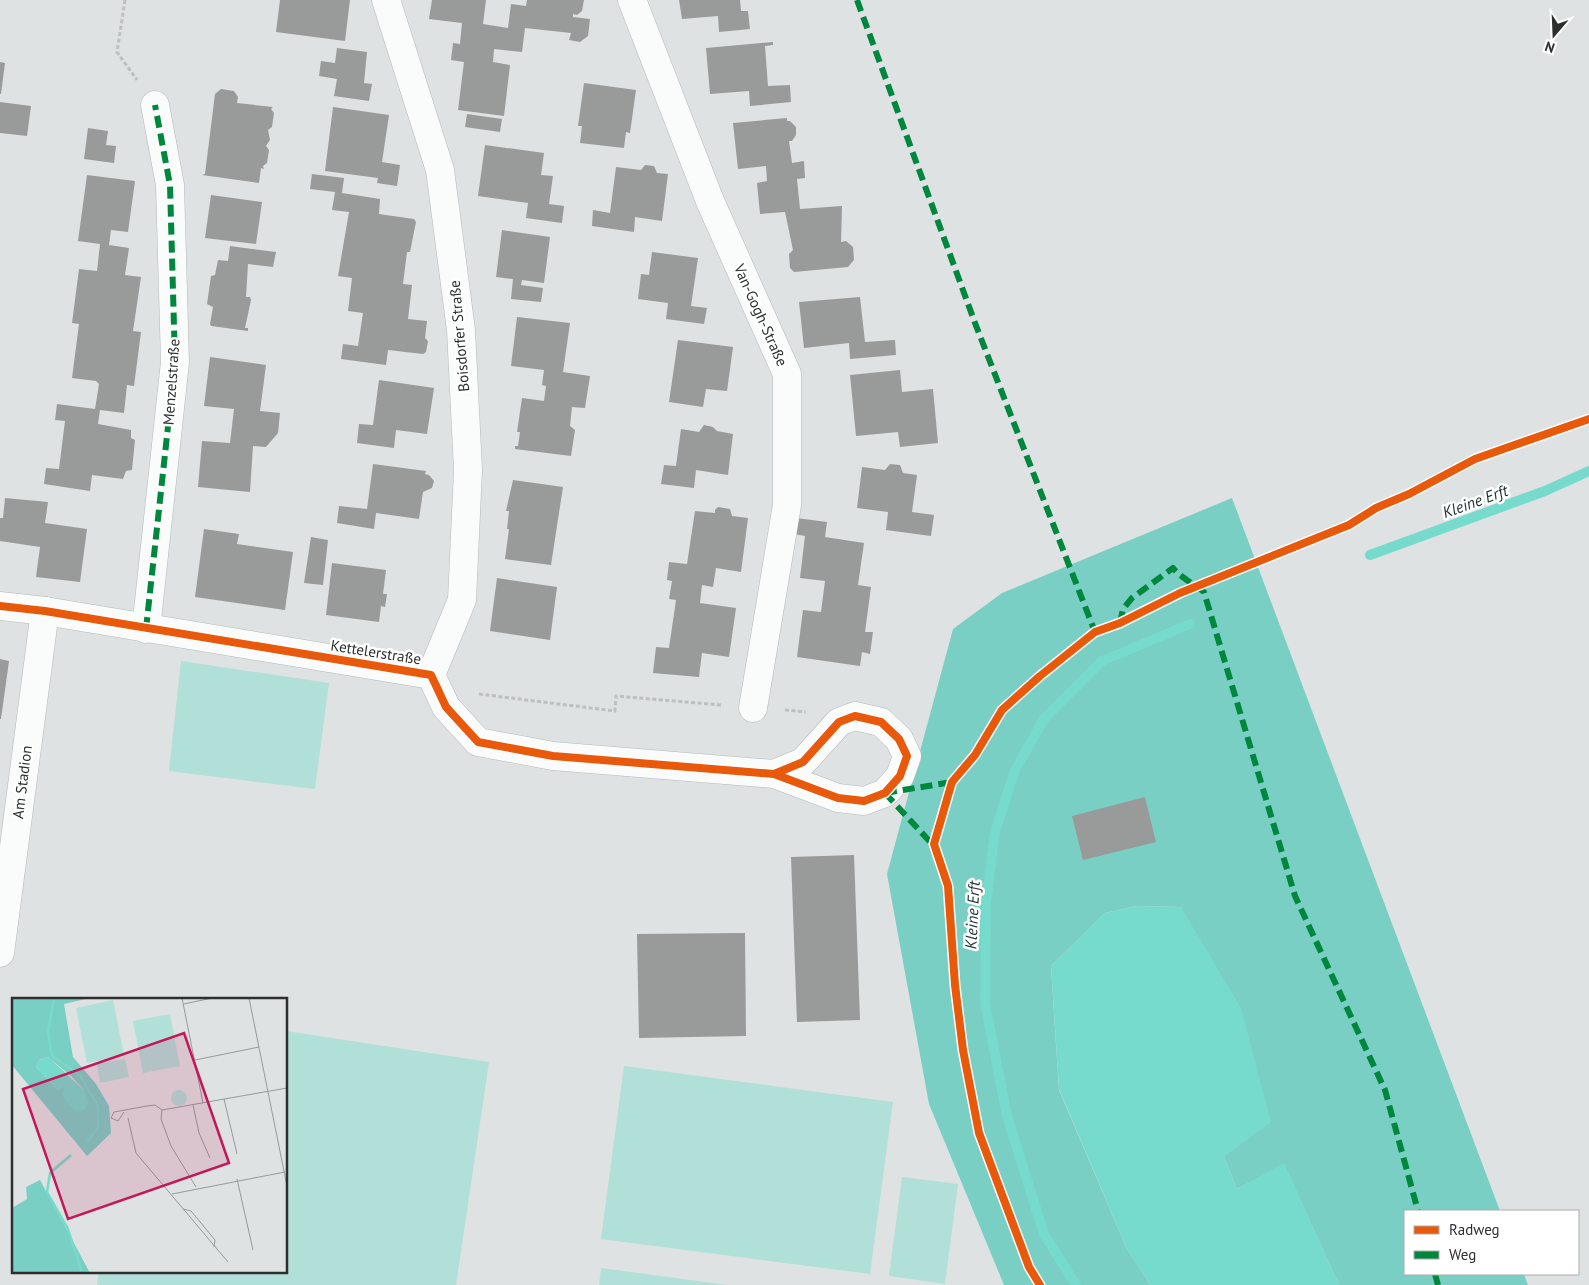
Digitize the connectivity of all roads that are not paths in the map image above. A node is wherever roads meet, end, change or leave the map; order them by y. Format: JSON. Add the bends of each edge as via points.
{"nodes":[{"id":1,"x":386,"y":0,"type":"edge"},
{"id":2,"x":632,"y":0,"type":"edge"},
{"id":3,"x":155,"y":105,"type":"road end"},
{"id":4,"x":0,"y":606,"type":"edge"},
{"id":5,"x":45,"y":611,"type":"junction"},
{"id":6,"x":146,"y":629,"type":"junction"},
{"id":7,"x":433,"y":682,"type":"junction"},
{"id":8,"x":753,"y":708,"type":"road end"},
{"id":9,"x":774,"y":774,"type":"junction"},
{"id":10,"x":0,"y":953,"type":"edge"}],
"edges":[{"from":1,"to":7,"type":"street","name":"Boisdorfer Straße","via":[[440,170],[461,330],[468,470],[462,600]]},
{"from":2,"to":8,"type":"street","name":"Van-Gogh-Straße","via":[[710,201],[787,374],[787,504]]},
{"from":3,"to":6,"type":"street","name":"Menzelstraße","via":[[170,185],[175,362]]},
{"from":4,"to":5,"type":"street","name":"Kettelerstraße"},
{"from":5,"to":6,"type":"street","name":"Kettelerstraße"},
{"from":5,"to":10,"type":"street","name":"Am Stadion"},
{"from":6,"to":7,"type":"street","name":"Kettelerstraße"},
{"from":7,"to":9,"type":"street","via":[[446,707],[478,742],[553,756]]},
{"from":9,"to":9,"type":"street","via":[[838,798],[864,801],[885,793],[900,776],[907,756],[899,739],[881,722],[856,716],[839,722],[803,762]]}]}
